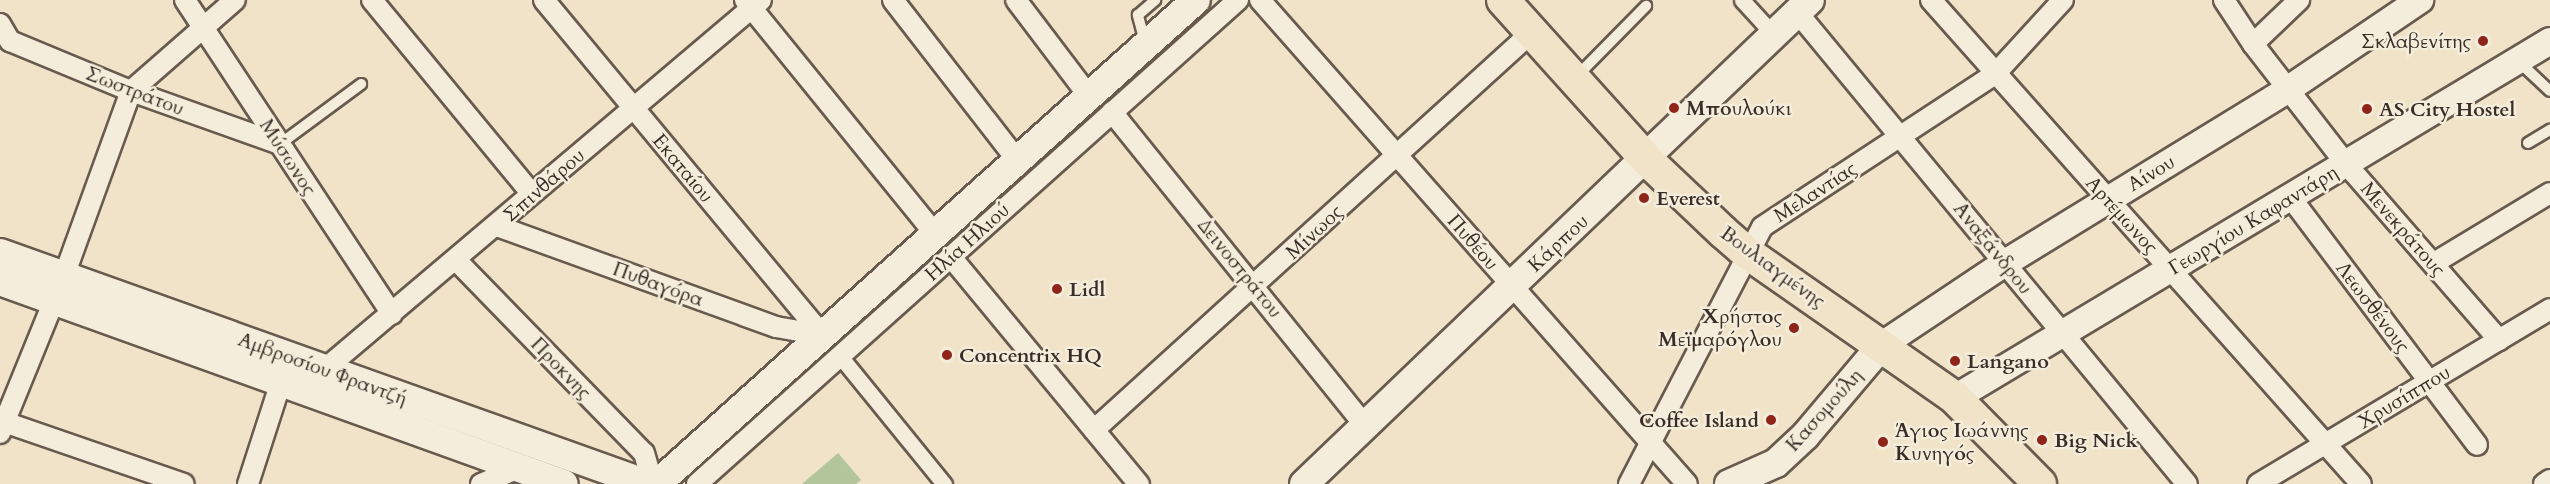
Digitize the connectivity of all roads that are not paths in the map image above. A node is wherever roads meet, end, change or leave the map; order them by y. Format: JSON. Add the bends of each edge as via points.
{"nodes":[{"id":1,"x":185,"y":0,"type":"edge"},
{"id":2,"x":235,"y":0,"type":"edge"},
{"id":3,"x":372,"y":0,"type":"edge"},
{"id":4,"x":544,"y":0,"type":"edge"},
{"id":5,"x":893,"y":0,"type":"edge"},
{"id":6,"x":1016,"y":0,"type":"edge"},
{"id":7,"x":1155,"y":0,"type":"edge"},
{"id":8,"x":1196,"y":0,"type":"edge"},
{"id":9,"x":1238,"y":0,"type":"edge"},
{"id":10,"x":1260,"y":0,"type":"edge"},
{"id":11,"x":1503,"y":0,"type":"edge"},
{"id":12,"x":1742,"y":0,"type":"edge"},
{"id":13,"x":1931,"y":0,"type":"edge"},
{"id":14,"x":2063,"y":0,"type":"edge"},
{"id":15,"x":2224,"y":0,"type":"edge"},
{"id":16,"x":2299,"y":0,"type":"edge"},
{"id":17,"x":2420,"y":0,"type":"edge"},
{"id":18,"x":752,"y":3,"type":"edge"},
{"id":19,"x":1646,"y":6,"type":"dead end"},
{"id":20,"x":1804,"y":6,"type":"edge"},
{"id":21,"x":0,"y":24,"type":"edge"},
{"id":22,"x":204,"y":27,"type":"junction"},
{"id":23,"x":1532,"y":32,"type":"junction"},
{"id":24,"x":1774,"y":35,"type":"junction"},
{"id":25,"x":2550,"y":41,"type":"edge"},
{"id":26,"x":2253,"y":44,"type":"junction"},
{"id":27,"x":1146,"y":45,"type":"junction"},
{"id":28,"x":2517,"y":60,"type":"junction"},
{"id":29,"x":1996,"y":73,"type":"junction"},
{"id":30,"x":1574,"y":79,"type":"junction"},
{"id":31,"x":361,"y":84,"type":"dead end"},
{"id":32,"x":2288,"y":90,"type":"junction"},
{"id":33,"x":131,"y":91,"type":"junction"},
{"id":34,"x":2550,"y":91,"type":"edge"},
{"id":35,"x":1089,"y":96,"type":"junction"},
{"id":36,"x":634,"y":108,"type":"junction"},
{"id":37,"x":1112,"y":112,"type":"junction"},
{"id":38,"x":2550,"y":130,"type":"edge"},
{"id":39,"x":1901,"y":136,"type":"junction"},
{"id":40,"x":2528,"y":143,"type":"dead end"},
{"id":41,"x":280,"y":144,"type":"junction"},
{"id":42,"x":1397,"y":155,"type":"junction"},
{"id":43,"x":1646,"y":159,"type":"junction"},
{"id":44,"x":1017,"y":160,"type":"junction"},
{"id":45,"x":2347,"y":165,"type":"junction"},
{"id":46,"x":2550,"y":193,"type":"edge"},
{"id":47,"x":532,"y":195,"type":"junction"},
{"id":48,"x":2291,"y":198,"type":"junction"},
{"id":49,"x":2108,"y":199,"type":"junction"},
{"id":50,"x":496,"y":226,"type":"junction"},
{"id":51,"x":943,"y":246,"type":"junction"},
{"id":52,"x":1746,"y":252,"type":"junction"},
{"id":53,"x":0,"y":253,"type":"edge"},
{"id":54,"x":456,"y":260,"type":"junction"},
{"id":55,"x":2005,"y":263,"type":"junction"},
{"id":56,"x":2434,"y":263,"type":"junction"},
{"id":57,"x":2170,"y":269,"type":"junction"},
{"id":58,"x":0,"y":281,"type":"edge"},
{"id":59,"x":1512,"y":286,"type":"junction"},
{"id":60,"x":1256,"y":287,"type":"junction"},
{"id":61,"x":59,"y":288,"type":"junction"},
{"id":62,"x":2550,"y":309,"type":"edge"},
{"id":63,"x":392,"y":314,"type":"junction"},
{"id":64,"x":2063,"y":333,"type":"junction"},
{"id":65,"x":2499,"y":339,"type":"junction"},
{"id":66,"x":1882,"y":345,"type":"junction"},
{"id":67,"x":831,"y":346,"type":"junction"},
{"id":68,"x":324,"y":369,"type":"junction"},
{"id":69,"x":2429,"y":381,"type":"junction"},
{"id":70,"x":281,"y":382,"type":"junction"},
{"id":71,"x":1955,"y":398,"type":"junction"},
{"id":72,"x":1365,"y":426,"type":"junction"},
{"id":73,"x":2,"y":427,"type":"edge"},
{"id":74,"x":1094,"y":430,"type":"junction"},
{"id":75,"x":1648,"y":441,"type":"junction"},
{"id":76,"x":2326,"y":444,"type":"junction"},
{"id":77,"x":2477,"y":445,"type":"dead end"},
{"id":78,"x":519,"y":468,"type":"junction"},
{"id":79,"x":2550,"y":480,"type":"edge"},
{"id":80,"x":184,"y":484,"type":"edge"},
{"id":81,"x":248,"y":484,"type":"edge"},
{"id":82,"x":481,"y":484,"type":"edge"},
{"id":83,"x":564,"y":484,"type":"edge"},
{"id":84,"x":647,"y":484,"type":"edge"},
{"id":85,"x":655,"y":484,"type":"edge"},
{"id":86,"x":696,"y":484,"type":"edge"},
{"id":87,"x":944,"y":484,"type":"edge"},
{"id":88,"x":1139,"y":484,"type":"edge"},
{"id":89,"x":1304,"y":484,"type":"edge"},
{"id":90,"x":1629,"y":484,"type":"edge"},
{"id":91,"x":1687,"y":484,"type":"edge"},
{"id":92,"x":1729,"y":484,"type":"edge"},
{"id":93,"x":2040,"y":484,"type":"edge"},
{"id":94,"x":2187,"y":484,"type":"edge"},
{"id":95,"x":2258,"y":484,"type":"edge"},
{"id":96,"x":2361,"y":484,"type":"edge"},
{"id":97,"x":2544,"y":484,"type":"edge"}],
"edges":[{"from":1,"to":22,"type":"street","name":"Μύσωνος"},
{"from":2,"to":22,"type":"street"},
{"from":3,"to":47,"type":"street"},
{"from":4,"to":36,"type":"street","name":"Εκαταίου"},
{"from":5,"to":44,"type":"street"},
{"from":6,"to":35,"type":"street"},
{"from":7,"to":27,"type":"lane","via":[[1138,15]]},
{"from":8,"to":27,"type":"main road","name":"Ηλία Ηλιού"},
{"from":9,"to":37,"type":"street","name":"Ηλία Ηλιού"},
{"from":10,"to":42,"type":"street","name":"Πυθέου"},
{"from":11,"to":23,"type":"main road","name":"Βουλιαγμένης"},
{"from":12,"to":24,"type":"street"},
{"from":13,"to":29,"type":"street","name":"Αρτέμωνος"},
{"from":14,"to":29,"type":"street","name":"Μελαντίας"},
{"from":15,"to":26,"type":"street","name":"Μενεκράτους"},
{"from":16,"to":26,"type":"street"},
{"from":17,"to":32,"type":"street","name":"Αίνου"},
{"from":18,"to":36,"type":"street","name":"Σπινθάρου"},
{"from":18,"to":51,"type":"street"},
{"from":19,"to":30,"type":"lane"},
{"from":20,"to":24,"type":"main road","name":"Κάρπου"},
{"from":20,"to":39,"type":"street","name":"Αναξάνδρου"},
{"from":21,"to":33,"type":"street","name":"Σωστράτου","via":[[10,41]]},
{"from":22,"to":33,"type":"street"},
{"from":22,"to":41,"type":"street","name":"Μύσωνος"},
{"from":23,"to":30,"type":"main road","name":"Βουλιαγμένης"},
{"from":23,"to":42,"type":"street","name":"Μίνωος"},
{"from":24,"to":43,"type":"main road","name":"Κάρπου"},
{"from":25,"to":28,"type":"street","name":"Γεωργίου Καφαντάρη"},
{"from":26,"to":32,"type":"street","name":"Μενεκράτους"},
{"from":27,"to":35,"type":"main road","name":"Ηλία Ηλιού"},
{"from":28,"to":34,"type":"lane"},
{"from":28,"to":45,"type":"street","name":"Γεωργίου Καφαντάρη"},
{"from":29,"to":39,"type":"street","name":"Μελαντίας"},
{"from":29,"to":49,"type":"street","name":"Αρτέμωνος"},
{"from":30,"to":43,"type":"main road","name":"Βουλιαγμένης"},
{"from":31,"to":41,"type":"lane"},
{"from":32,"to":45,"type":"street","name":"Μενεκράτους"},
{"from":32,"to":49,"type":"street","name":"Αίνου"},
{"from":33,"to":41,"type":"street","name":"Σωστράτου"},
{"from":33,"to":61,"type":"street"},
{"from":35,"to":44,"type":"main road","name":"Ηλία Ηλιού"},
{"from":36,"to":47,"type":"street","name":"Σπινθάρου"},
{"from":36,"to":67,"type":"street","name":"Εκαταίου"},
{"from":37,"to":51,"type":"street","name":"Ηλία Ηλιού"},
{"from":37,"to":60,"type":"street","name":"Δεινοστράτου"},
{"from":38,"to":40,"type":"lane"},
{"from":39,"to":52,"type":"street","name":"Μελαντίας","via":[[1762,227]]},
{"from":39,"to":55,"type":"street","name":"Αναξάνδρου"},
{"from":41,"to":63,"type":"street","name":"Μύσωνος"},
{"from":42,"to":59,"type":"street","name":"Πυθέου"},
{"from":42,"to":60,"type":"street","name":"Μίνωος"},
{"from":43,"to":52,"type":"main road","name":"Βουλιαγμένης"},
{"from":43,"to":59,"type":"main road","name":"Κάρπου"},
{"from":44,"to":51,"type":"main road","name":"Ηλία Ηλιού"},
{"from":45,"to":48,"type":"street","name":"Γεωργίου Καφαντάρη"},
{"from":45,"to":56,"type":"street","name":"Μενεκράτους"},
{"from":46,"to":56,"type":"street"},
{"from":47,"to":50,"type":"street","name":"Σπινθάρου"},
{"from":48,"to":57,"type":"street","name":"Γεωργίου Καφαντάρη"},
{"from":48,"to":69,"type":"street","name":"Λεωσθένους"},
{"from":49,"to":55,"type":"street","name":"Αίνου"},
{"from":49,"to":57,"type":"street","name":"Αρτέμωνος"},
{"from":50,"to":54,"type":"street","name":"Σπινθάρου"},
{"from":50,"to":67,"type":"street","name":"Πυθαγόρα"},
{"from":51,"to":67,"type":"main road","name":"Ηλία Ηλιού"},
{"from":51,"to":74,"type":"street"},
{"from":52,"to":66,"type":"main road","name":"Βουλιαγμένης"},
{"from":52,"to":75,"type":"street","name":"Μελαντίας"},
{"from":53,"to":61,"type":"main road","name":"Αμβροσίου Φραντζή"},
{"from":54,"to":63,"type":"street","name":"Σπινθάρου"},
{"from":54,"to":85,"type":"street","name":"Προκνης","via":[[644,453]]},
{"from":55,"to":64,"type":"street","name":"Αναξάνδρου"},
{"from":55,"to":66,"type":"street","name":"Αίνου"},
{"from":56,"to":65,"type":"street","name":"Μενεκράτους"},
{"from":57,"to":64,"type":"street","name":"Γεωργίου Καφαντάρη"},
{"from":57,"to":76,"type":"street","name":"Αρτέμωνος"},
{"from":58,"to":61,"type":"main road","name":"Αμβροσίου Φραντζή"},
{"from":59,"to":72,"type":"main road","name":"Κάρπου"},
{"from":59,"to":75,"type":"street","name":"Πυθέου"},
{"from":60,"to":72,"type":"street","name":"Δεινοστράτου"},
{"from":60,"to":74,"type":"street","name":"Μίνωος"},
{"from":61,"to":68,"type":"main road","name":"Αμβροσίου Φραντζή"},
{"from":61,"to":70,"type":"main road","name":"Αμβροσίου Φραντζή"},
{"from":61,"to":73,"type":"street"},
{"from":62,"to":65,"type":"street","name":"Χρυσίππου"},
{"from":63,"to":68,"type":"street","name":"Σπινθάρου"},
{"from":64,"to":71,"type":"street","name":"Γεωργίου Καφαντάρη"},
{"from":64,"to":94,"type":"street","name":"Αναξάνδρου"},
{"from":65,"to":69,"type":"street","name":"Χρυσίππου"},
{"from":66,"to":71,"type":"main road","name":"Βουλιαγμένης"},
{"from":66,"to":92,"type":"main road","name":"Κασομούλη","via":[[1805,436],[1776,463]]},
{"from":67,"to":85,"type":"main road","name":"Ηλία Ηλιού"},
{"from":67,"to":86,"type":"street","name":"Ηλία Ηλιού"},
{"from":67,"to":87,"type":"street","name":"Εκαταίου"},
{"from":68,"to":84,"type":"main road","name":"Αμβροσίου Φραντζή"},
{"from":69,"to":76,"type":"street","name":"Χρυσίππου"},
{"from":69,"to":77,"type":"street","name":"Λεωσθένους"},
{"from":70,"to":78,"type":"main road","name":"Αμβροσίου Φραντζή"},
{"from":70,"to":81,"type":"street"},
{"from":71,"to":93,"type":"main road","name":"Βουλιαγμένης"},
{"from":72,"to":89,"type":"main road","name":"Κάρπου"},
{"from":73,"to":80,"type":"street"},
{"from":74,"to":88,"type":"street"},
{"from":75,"to":90,"type":"street","name":"Μελαντίας"},
{"from":75,"to":91,"type":"street","name":"Πυθέου"},
{"from":76,"to":95,"type":"street","name":"Χρυσίππου"},
{"from":76,"to":96,"type":"street","name":"Αρτέμωνος"},
{"from":78,"to":82,"type":"street"},
{"from":78,"to":83,"type":"main road","name":"Αμβροσίου Φραντζή"},
{"from":79,"to":97,"type":"street"}]}
